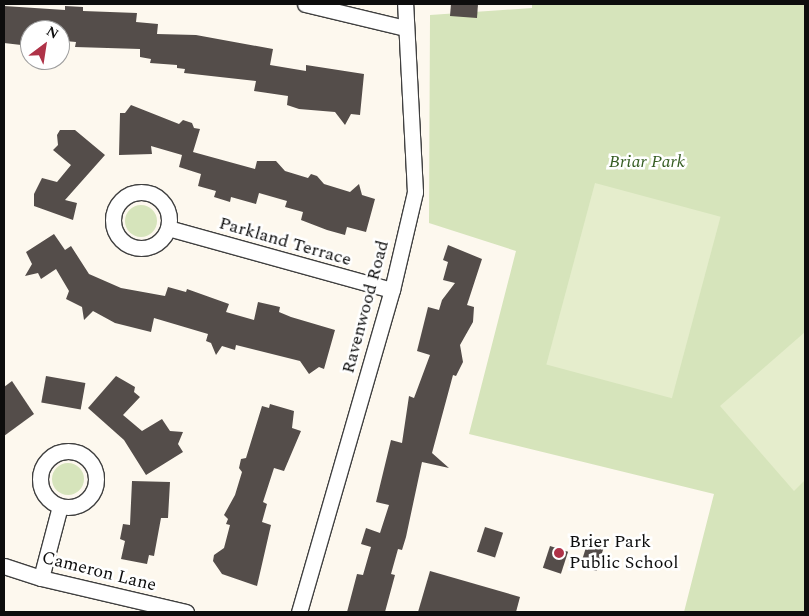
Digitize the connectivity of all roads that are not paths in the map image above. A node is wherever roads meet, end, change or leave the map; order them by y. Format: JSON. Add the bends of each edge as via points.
{"nodes":[{"id":1,"x":305,"y":4,"type":"edge"},
{"id":2,"x":406,"y":4,"type":"edge"},
{"id":3,"x":405,"y":28,"type":"junction"},
{"id":4,"x":168,"y":228,"type":"dead end"},
{"id":5,"x":392,"y":290,"type":"junction"},
{"id":6,"x":60,"y":506,"type":"dead end"},
{"id":7,"x":4,"y":566,"type":"edge"},
{"id":8,"x":41,"y":578,"type":"junction"},
{"id":9,"x":186,"y":612,"type":"edge"},
{"id":10,"x":299,"y":612,"type":"edge"}],
"edges":[{"from":1,"to":3,"type":"street"},
{"from":2,"to":3,"type":"street","name":"Ravenwood Road"},
{"from":3,"to":5,"type":"street","name":"Ravenwood Road","via":[[416,192]]},
{"from":4,"to":5,"type":"street","name":"Parkland Terrace"},
{"from":5,"to":10,"type":"street","name":"Ravenwood Road"},
{"from":6,"to":8,"type":"street"},
{"from":7,"to":8,"type":"street","name":"Cameron Lane"},
{"from":8,"to":9,"type":"street","name":"Cameron Lane"}]}
